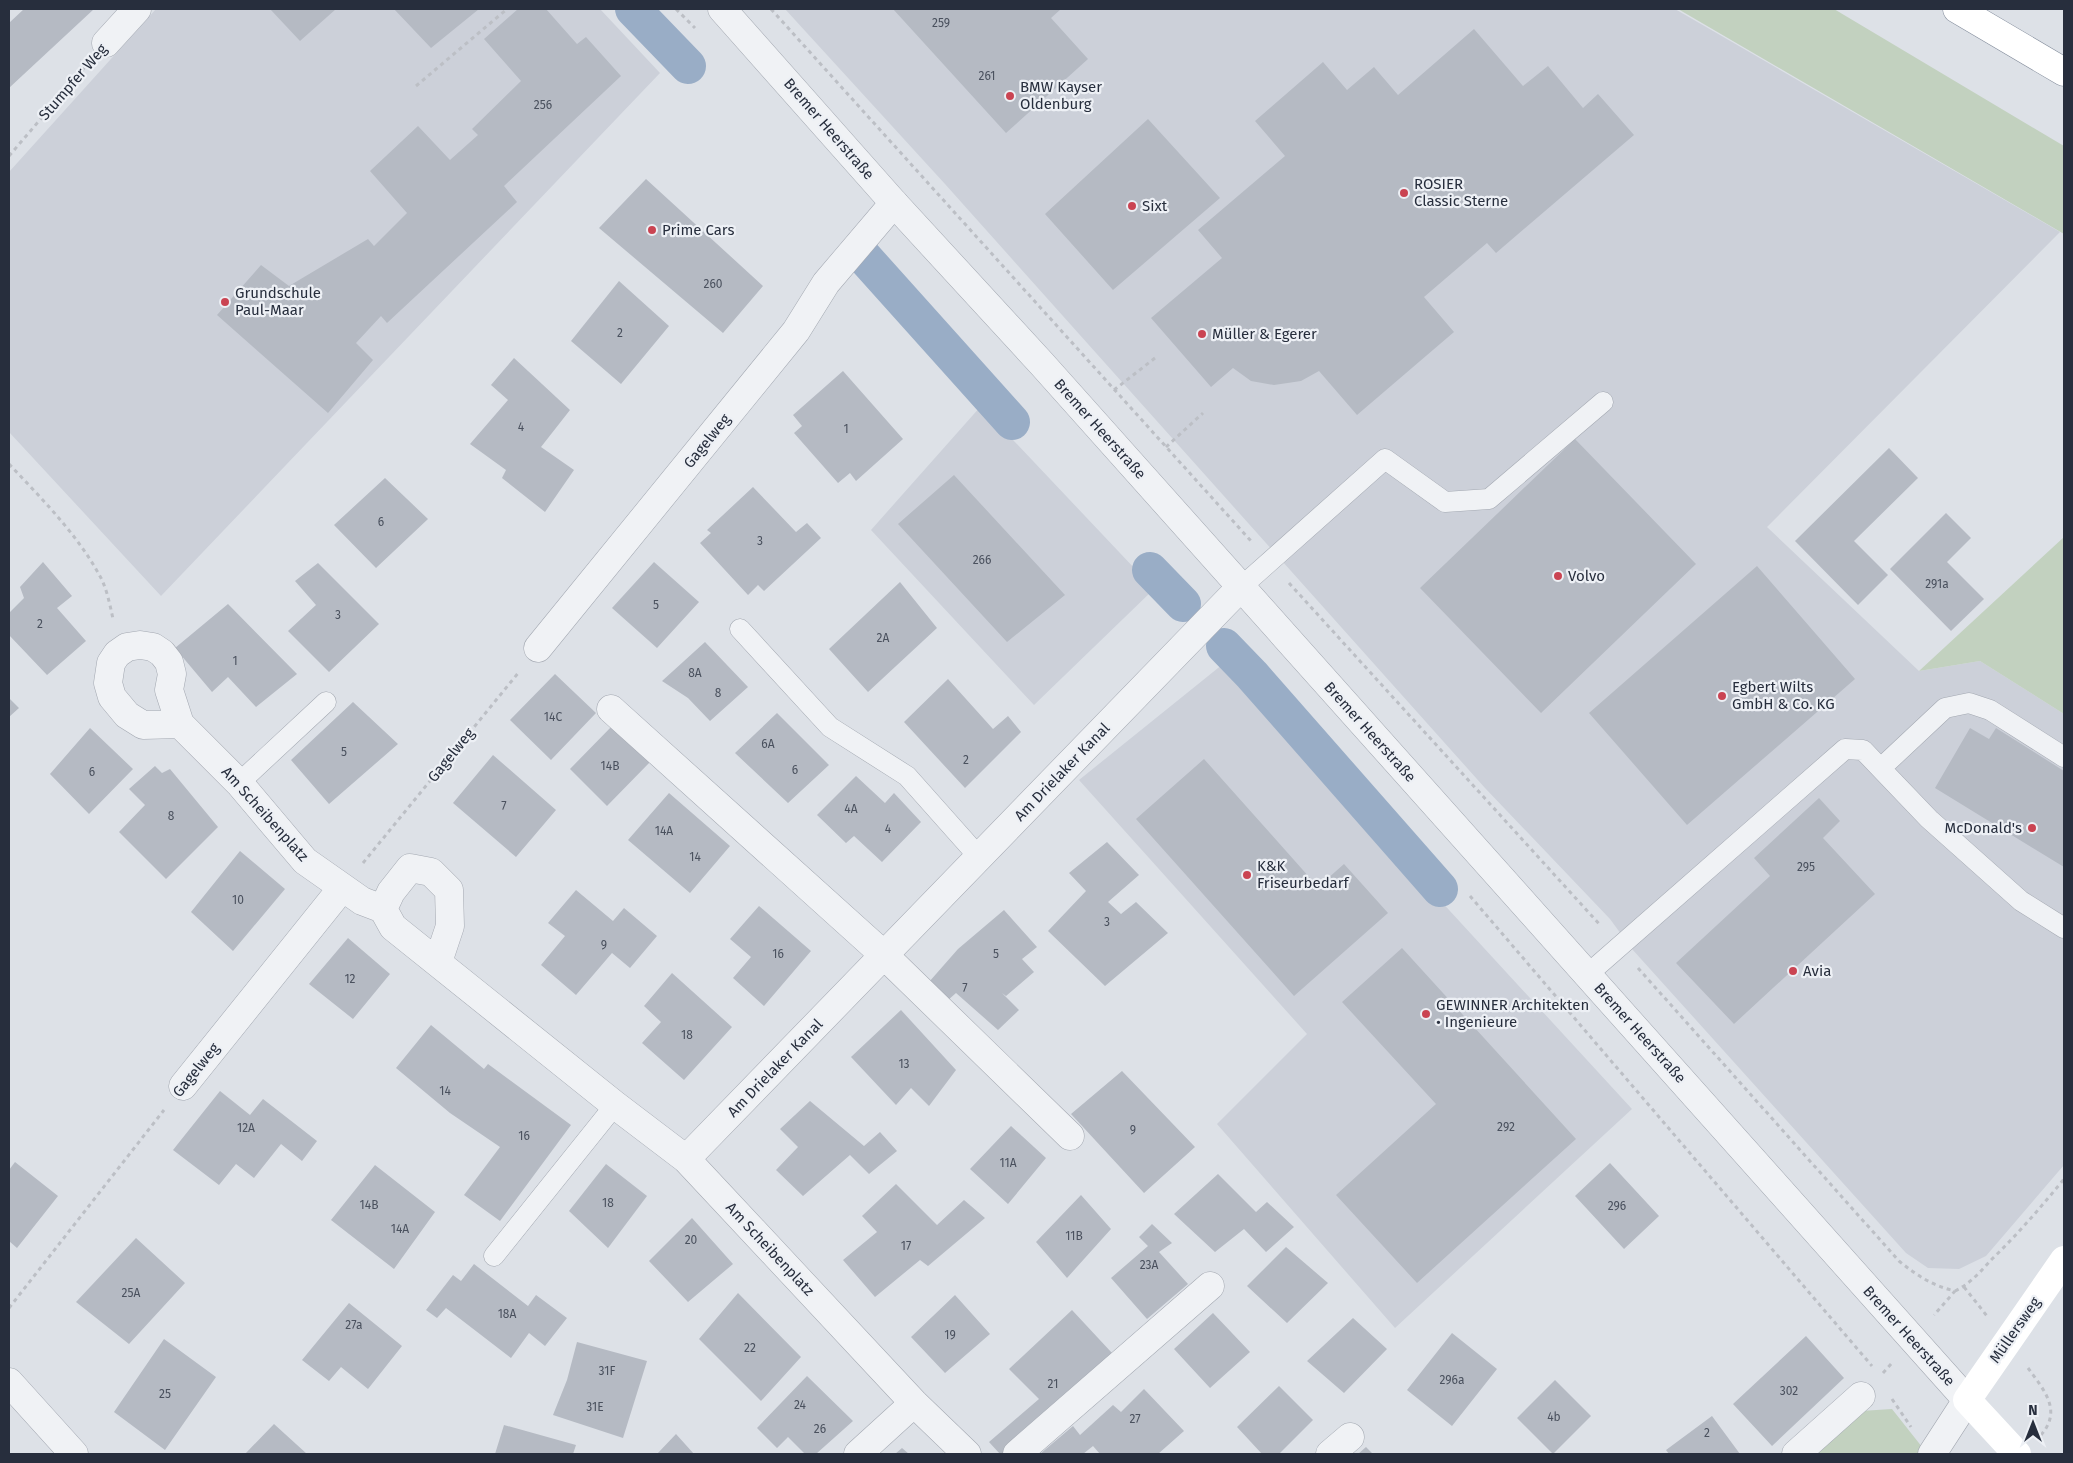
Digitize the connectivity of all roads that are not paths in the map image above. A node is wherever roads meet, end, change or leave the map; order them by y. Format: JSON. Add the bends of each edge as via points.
{"nodes":[{"id":1,"x":137,"y":9,"type":"edge"},
{"id":2,"x":722,"y":9,"type":"edge"},
{"id":3,"x":1957,"y":9,"type":"edge"},
{"id":4,"x":106,"y":43,"type":"road end"},
{"id":5,"x":2064,"y":72,"type":"edge"},
{"id":6,"x":894,"y":203,"type":"junction"},
{"id":7,"x":1602,"y":402,"type":"dead end"},
{"id":8,"x":1240,"y":588,"type":"junction"},
{"id":9,"x":740,"y":629,"type":"dead end"},
{"id":10,"x":538,"y":648,"type":"road end"},
{"id":11,"x":326,"y":702,"type":"dead end"},
{"id":12,"x":611,"y":709,"type":"dead end"},
{"id":13,"x":180,"y":724,"type":"junction"},
{"id":14,"x":2064,"y":758,"type":"edge"},
{"id":15,"x":1880,"y":768,"type":"junction"},
{"id":16,"x":239,"y":783,"type":"junction"},
{"id":17,"x":979,"y":858,"type":"junction"},
{"id":18,"x":342,"y":888,"type":"junction"},
{"id":19,"x":382,"y":909,"type":"junction"},
{"id":20,"x":2064,"y":928,"type":"edge"},
{"id":21,"x":884,"y":955,"type":"junction"},
{"id":22,"x":438,"y":962,"type":"junction"},
{"id":23,"x":1588,"y":974,"type":"junction"},
{"id":24,"x":183,"y":1086,"type":"road end"},
{"id":25,"x":615,"y":1105,"type":"junction"},
{"id":26,"x":1070,"y":1136,"type":"dead end"},
{"id":27,"x":686,"y":1159,"type":"junction"},
{"id":28,"x":494,"y":1256,"type":"dead end"},
{"id":29,"x":2064,"y":1260,"type":"edge"},
{"id":30,"x":1210,"y":1286,"type":"dead end"},
{"id":31,"x":9,"y":1382,"type":"edge"},
{"id":32,"x":1862,"y":1396,"type":"road end"},
{"id":33,"x":1966,"y":1400,"type":"junction"},
{"id":34,"x":914,"y":1403,"type":"junction"},
{"id":35,"x":74,"y":1454,"type":"edge"},
{"id":36,"x":858,"y":1454,"type":"edge"},
{"id":37,"x":967,"y":1454,"type":"edge"},
{"id":38,"x":1017,"y":1454,"type":"edge"},
{"id":39,"x":1796,"y":1454,"type":"edge"},
{"id":40,"x":1932,"y":1454,"type":"edge"},
{"id":41,"x":2017,"y":1454,"type":"edge"}],
"edges":[{"from":1,"to":4,"type":"street","name":"Stumpfer Weg"},
{"from":2,"to":6,"type":"street","name":"Bremer Heerstraße"},
{"from":3,"to":5,"type":"main road"},
{"from":6,"to":8,"type":"street","name":"Bremer Heerstraße"},
{"from":6,"to":10,"type":"street","name":"Gagelweg","via":[[826,284],[796,331]]},
{"from":7,"to":8,"type":"lane","via":[[1489,499],[1445,502],[1385,459]]},
{"from":8,"to":17,"type":"street","name":"Am Drielaker Kanal"},
{"from":8,"to":23,"type":"street","name":"Bremer Heerstraße"},
{"from":9,"to":17,"type":"lane","via":[[830,727],[907,776]]},
{"from":11,"to":16,"type":"lane"},
{"from":12,"to":21,"type":"street"},
{"from":13,"to":13,"type":"street","name":"Am Scheibenplatz","via":[[169,690],[172,674],[169,662],[153,647],[127,646],[111,663],[108,683],[112,697],[127,715],[143,725]]},
{"from":13,"to":16,"type":"street","name":"Am Scheibenplatz"},
{"from":14,"to":15,"type":"lane","via":[[1990,710],[1969,703],[1945,708]]},
{"from":15,"to":20,"type":"lane","via":[[1929,819],[2021,901]]},
{"from":15,"to":23,"type":"lane","via":[[1863,750],[1845,749]]},
{"from":16,"to":18,"type":"street","name":"Am Scheibenplatz","via":[[304,861]]},
{"from":17,"to":21,"type":"street","name":"Am Drielaker Kanal"},
{"from":18,"to":19,"type":"street","name":"Am Scheibenplatz"},
{"from":18,"to":24,"type":"street","name":"Gagelweg"},
{"from":19,"to":22,"type":"street","name":"Am Scheibenplatz","via":[[393,927]]},
{"from":19,"to":22,"type":"street","via":[[390,892],[410,868],[431,872],[449,890],[450,926]]},
{"from":21,"to":26,"type":"street"},
{"from":21,"to":27,"type":"street","name":"Am Drielaker Kanal"},
{"from":22,"to":25,"type":"street","name":"Am Scheibenplatz"},
{"from":23,"to":33,"type":"street","name":"Bremer Heerstraße"},
{"from":25,"to":27,"type":"street","name":"Am Scheibenplatz"},
{"from":25,"to":28,"type":"lane"},
{"from":27,"to":34,"type":"street","name":"Am Scheibenplatz"},
{"from":29,"to":33,"type":"main road","name":"Müllersweg"},
{"from":30,"to":38,"type":"street"},
{"from":31,"to":35,"type":"street"},
{"from":32,"to":39,"type":"street"},
{"from":33,"to":40,"type":"street"},
{"from":33,"to":41,"type":"main road","name":"Bremer Heerstraße"},
{"from":34,"to":36,"type":"street"},
{"from":34,"to":37,"type":"street","name":"Am Scheibenplatz"}]}
